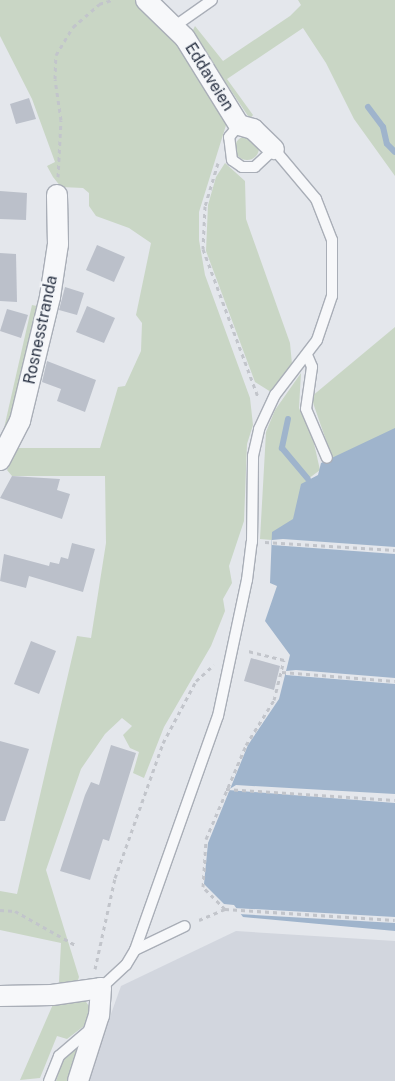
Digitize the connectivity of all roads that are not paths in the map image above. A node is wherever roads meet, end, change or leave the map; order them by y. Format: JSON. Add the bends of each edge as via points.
{"nodes":[{"id":1,"x":146,"y":0,"type":"edge"},
{"id":2,"x":212,"y":0,"type":"edge"},
{"id":3,"x":175,"y":26,"type":"junction"},
{"id":4,"x":239,"y":125,"type":"junction"},
{"id":5,"x":274,"y":149,"type":"junction"},
{"id":6,"x":57,"y":195,"type":"road end"},
{"id":7,"x":307,"y":355,"type":"junction"},
{"id":8,"x":327,"y":458,"type":"dead end"},
{"id":9,"x":0,"y":460,"type":"edge"},
{"id":10,"x":186,"y":926,"type":"road end"},
{"id":11,"x":135,"y":950,"type":"junction"},
{"id":12,"x":97,"y":989,"type":"junction"},
{"id":13,"x":0,"y":996,"type":"edge"},
{"id":14,"x":94,"y":1026,"type":"junction"},
{"id":15,"x":50,"y":1081,"type":"edge"},
{"id":16,"x":78,"y":1081,"type":"edge"}],
"edges":[{"from":1,"to":3,"type":"street","name":"Eddaveien"},
{"from":2,"to":3,"type":"lane"},
{"from":3,"to":4,"type":"street","name":"Eddaveien"},
{"from":4,"to":5,"type":"street","name":"Eddaveien","via":[[253,129]]},
{"from":4,"to":5,"type":"lane","via":[[229,137],[229,153],[236,164],[248,168],[262,162]]},
{"from":5,"to":7,"type":"lane","via":[[316,199],[332,240],[332,296],[324,325]]},
{"from":6,"to":9,"type":"street","name":"Rosnesstranda","via":[[58,244],[50,297],[20,421]]},
{"from":7,"to":8,"type":"lane","via":[[312,367],[306,409]]},
{"from":7,"to":11,"type":"lane","via":[[266,410],[254,451],[252,542],[231,655],[209,745]]},
{"from":10,"to":11,"type":"lane"},
{"from":11,"to":12,"type":"lane","via":[[126,965]]},
{"from":12,"to":13,"type":"street"},
{"from":12,"to":14,"type":"street","via":[[103,999]]},
{"from":14,"to":15,"type":"lane","via":[[63,1052]]},
{"from":14,"to":16,"type":"street"}]}
